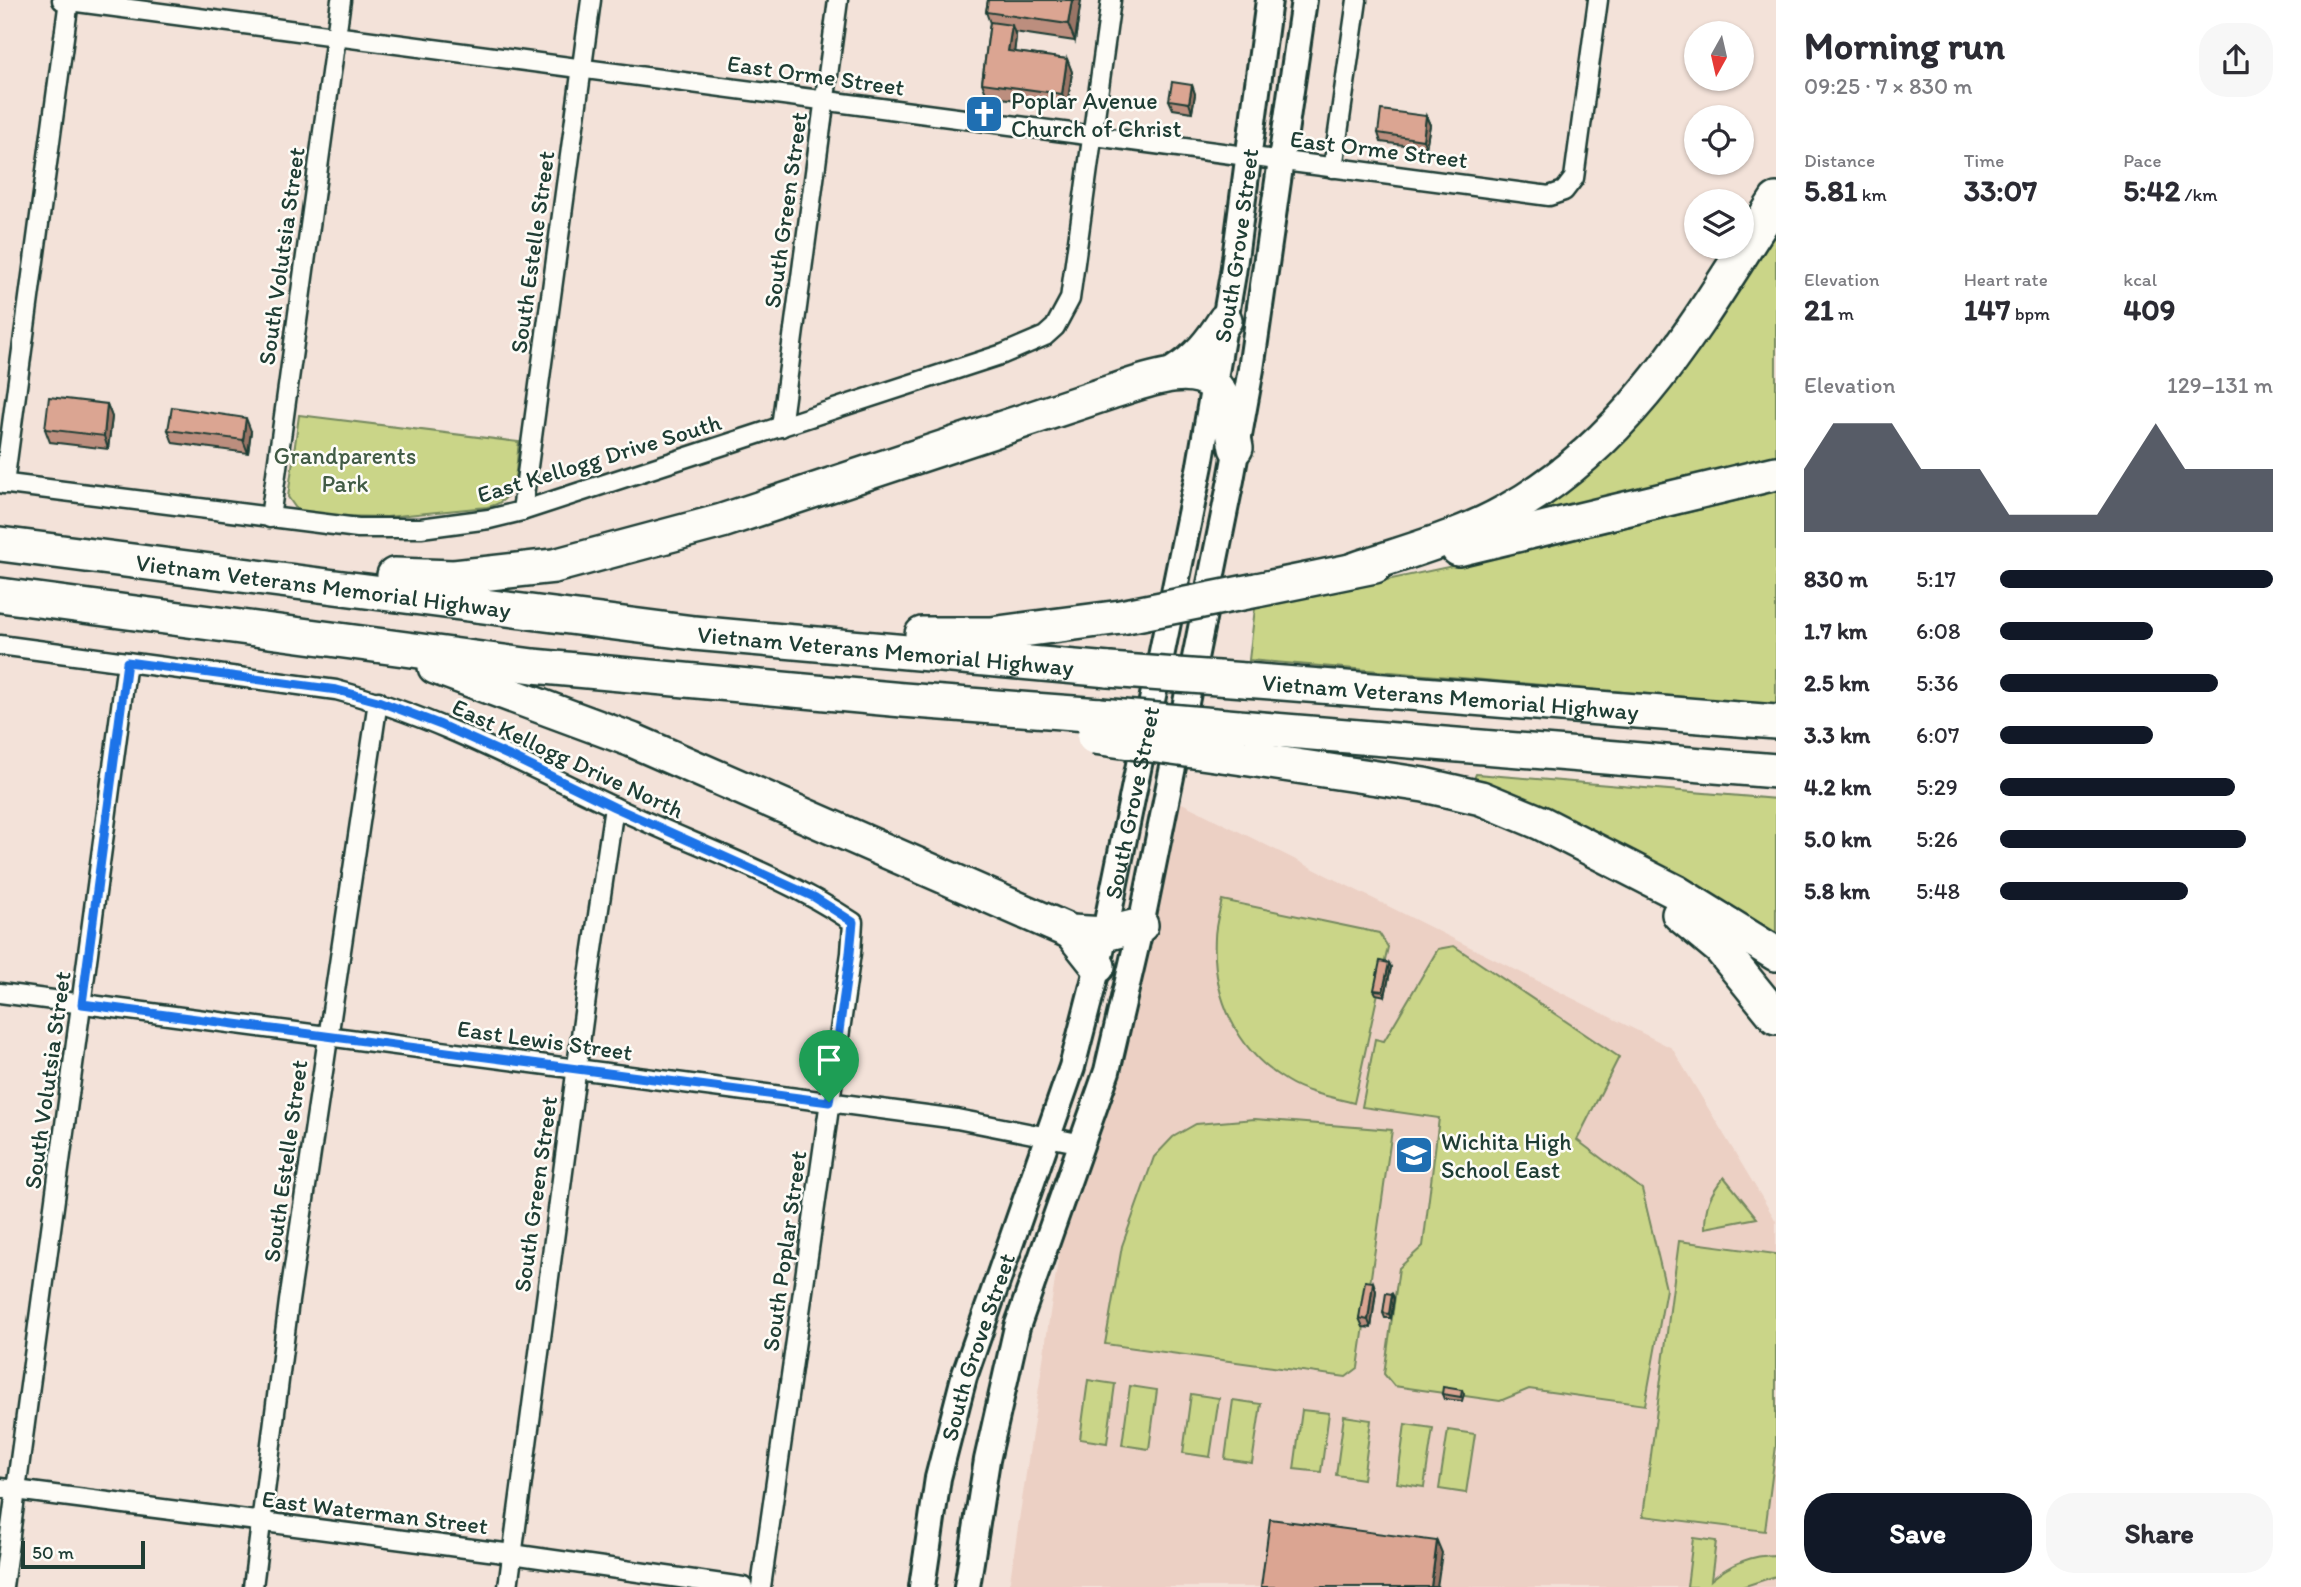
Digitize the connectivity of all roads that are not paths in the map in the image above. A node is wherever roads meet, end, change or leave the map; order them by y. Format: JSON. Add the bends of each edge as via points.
{"nodes":[{"id":1,"x":62,"y":0,"type":"edge"},
{"id":2,"x":69,"y":0,"type":"edge"},
{"id":3,"x":341,"y":0,"type":"edge"},
{"id":4,"x":591,"y":0,"type":"edge"},
{"id":5,"x":838,"y":0,"type":"edge"},
{"id":6,"x":1111,"y":0,"type":"edge"},
{"id":7,"x":1269,"y":0,"type":"edge"},
{"id":8,"x":1304,"y":0,"type":"edge"},
{"id":9,"x":1356,"y":0,"type":"edge"},
{"id":10,"x":1598,"y":0,"type":"edge"},
{"id":11,"x":336,"y":36,"type":"junction"},
{"id":12,"x":582,"y":69,"type":"junction"},
{"id":13,"x":825,"y":101,"type":"junction"},
{"id":14,"x":1092,"y":136,"type":"junction"},
{"id":15,"x":1248,"y":157,"type":"junction"},
{"id":16,"x":1282,"y":161,"type":"junction"},
{"id":17,"x":1333,"y":168,"type":"junction"},
{"id":18,"x":1776,"y":200,"type":"edge"},
{"id":19,"x":1225,"y":320,"type":"junction"},
{"id":20,"x":1175,"y":373,"type":"junction"},
{"id":21,"x":1214,"y":385,"type":"junction"},
{"id":22,"x":781,"y":427,"type":"junction"},
{"id":23,"x":1236,"y":448,"type":"junction"},
{"id":24,"x":1776,"y":473,"type":"edge"},
{"id":25,"x":2,"y":484,"type":"edge"},
{"id":26,"x":522,"y":511,"type":"junction"},
{"id":27,"x":270,"y":519,"type":"junction"},
{"id":28,"x":0,"y":544,"type":"edge"},
{"id":29,"x":1353,"y":569,"type":"junction"},
{"id":30,"x":245,"y":575,"type":"junction"},
{"id":31,"x":0,"y":596,"type":"edge"},
{"id":32,"x":694,"y":633,"type":"junction"},
{"id":33,"x":303,"y":635,"type":"junction"},
{"id":34,"x":0,"y":645,"type":"edge"},
{"id":35,"x":127,"y":662,"type":"junction"},
{"id":36,"x":378,"y":701,"type":"junction"},
{"id":37,"x":1776,"y":722,"type":"edge"},
{"id":38,"x":1240,"y":742,"type":"junction"},
{"id":39,"x":1776,"y":771,"type":"edge"},
{"id":40,"x":614,"y":807,"type":"junction"},
{"id":41,"x":1621,"y":865,"type":"junction"},
{"id":42,"x":853,"y":922,"type":"joint"},
{"id":43,"x":1141,"y":925,"type":"junction"},
{"id":44,"x":1071,"y":932,"type":"junction"},
{"id":45,"x":1105,"y":934,"type":"junction"},
{"id":46,"x":1776,"y":954,"type":"edge"},
{"id":47,"x":1098,"y":966,"type":"junction"},
{"id":48,"x":0,"y":993,"type":"edge"},
{"id":49,"x":82,"y":1004,"type":"junction"},
{"id":50,"x":1776,"y":1017,"type":"edge"},
{"id":51,"x":328,"y":1036,"type":"junction"},
{"id":52,"x":577,"y":1069,"type":"junction"},
{"id":53,"x":829,"y":1102,"type":"junction"},
{"id":54,"x":1049,"y":1137,"type":"junction"},
{"id":55,"x":1083,"y":1144,"type":"junction"},
{"id":56,"x":8,"y":1490,"type":"edge"},
{"id":57,"x":261,"y":1523,"type":"junction"},
{"id":58,"x":512,"y":1554,"type":"junction"},
{"id":59,"x":3,"y":1587,"type":"edge"},
{"id":60,"x":253,"y":1587,"type":"edge"},
{"id":61,"x":508,"y":1587,"type":"edge"},
{"id":62,"x":743,"y":1587,"type":"edge"},
{"id":63,"x":761,"y":1587,"type":"edge"},
{"id":64,"x":922,"y":1587,"type":"edge"},
{"id":65,"x":967,"y":1587,"type":"edge"}],
"edges":[{"from":1,"to":2,"type":"street","name":"East Orme Street"},
{"from":2,"to":11,"type":"street","name":"East Orme Street"},
{"from":2,"to":25,"type":"street"},
{"from":3,"to":11,"type":"street","name":"South Volutsia Street"},
{"from":4,"to":12,"type":"street","name":"South Estelle Street"},
{"from":5,"to":13,"type":"street","name":"South Green Street"},
{"from":6,"to":14,"type":"street"},
{"from":7,"to":15,"type":"street","name":"South Grove Street"},
{"from":8,"to":16,"type":"street","name":"South Grove Street"},
{"from":9,"to":17,"type":"street"},
{"from":10,"to":17,"type":"street","name":"East Orme Street","via":[[1574,178],[1564,191],[1549,196]]},
{"from":11,"to":12,"type":"street","name":"East Orme Street"},
{"from":11,"to":27,"type":"street","name":"South Volutsia Street"},
{"from":12,"to":13,"type":"street","name":"East Orme Street"},
{"from":12,"to":26,"type":"street","name":"South Estelle Street"},
{"from":13,"to":14,"type":"street","name":"East Orme Street"},
{"from":13,"to":22,"type":"street","name":"South Green Street"},
{"from":14,"to":15,"type":"street","name":"East Orme Street"},
{"from":14,"to":22,"type":"street","name":"East Kellogg Drive South","via":[[1070,299],[1055,327],[1003,354]]},
{"from":15,"to":16,"type":"street","name":"East Orme Street"},
{"from":15,"to":19,"type":"street","name":"South Grove Street"},
{"from":16,"to":17,"type":"street","name":"East Orme Street"},
{"from":16,"to":23,"type":"street","name":"South Grove Street"},
{"from":18,"to":29,"type":"highway","via":[[1663,372],[1591,450],[1506,512],[1458,534]]},
{"from":19,"to":20,"type":"highway","via":[[1207,348]]},
{"from":19,"to":21,"type":"street","name":"South Grove Street"},
{"from":20,"to":21,"type":"highway"},
{"from":20,"to":30,"type":"highway","via":[[722,521],[554,566],[454,577]]},
{"from":21,"to":23,"type":"highway","via":[[1228,412]]},
{"from":21,"to":45,"type":"street","name":"South Grove Street"},
{"from":22,"to":26,"type":"street","name":"East Kellogg Drive South"},
{"from":23,"to":43,"type":"street","name":"South Grove Street"},
{"from":24,"to":29,"type":"highway","via":[[1415,560]]},
{"from":25,"to":27,"type":"street","name":"East Kellogg Drive South"},
{"from":26,"to":27,"type":"street","name":"East Kellogg Drive South","via":[[459,523],[388,529]]},
{"from":28,"to":30,"type":"highway","name":"Vietnam Veterans Memorial Highway"},
{"from":29,"to":32,"type":"highway","bridge":true,"via":[[1121,617],[992,634]]},
{"from":30,"to":32,"type":"highway","name":"Vietnam Veterans Memorial Highway"},
{"from":31,"to":33,"type":"highway","name":"Vietnam Veterans Memorial Highway"},
{"from":32,"to":37,"type":"highway","name":"Vietnam Veterans Memorial Highway","bridge":true},
{"from":33,"to":38,"type":"highway","name":"Vietnam Veterans Memorial Highway","bridge":true,"via":[[533,666],[903,700]]},
{"from":33,"to":44,"type":"highway","via":[[443,669],[632,740]]},
{"from":34,"to":35,"type":"street","name":"East Kellogg Drive North"},
{"from":35,"to":36,"type":"street","name":"East Kellogg Drive North","via":[[337,690]]},
{"from":35,"to":49,"type":"street","name":"South Volutsia Street"},
{"from":36,"to":40,"type":"street","name":"East Kellogg Drive North","via":[[441,725]]},
{"from":36,"to":51,"type":"street","name":"South Estelle Street"},
{"from":38,"to":39,"type":"highway","name":"Vietnam Veterans Memorial Highway"},
{"from":38,"to":41,"type":"highway","via":[[1480,798],[1541,823]]},
{"from":40,"to":42,"type":"street","name":"East Kellogg Drive North","via":[[814,897]]},
{"from":40,"to":52,"type":"street","name":"South Green Street"},
{"from":41,"to":46,"type":"highway","via":[[1676,892]]},
{"from":41,"to":50,"type":"highway","via":[[1720,948]]},
{"from":42,"to":53,"type":"street","name":"South Poplar Street"},
{"from":43,"to":45,"type":"highway"},
{"from":43,"to":55,"type":"street","name":"South Grove Street","via":[[1110,1059]]},
{"from":44,"to":45,"type":"highway"},
{"from":44,"to":47,"type":"highway"},
{"from":45,"to":47,"type":"street","name":"South Grove Street"},
{"from":47,"to":54,"type":"street","name":"South Grove Street"},
{"from":48,"to":49,"type":"street","name":"East Lewis Street"},
{"from":49,"to":51,"type":"street","name":"East Lewis Street"},
{"from":49,"to":56,"type":"street","name":"South Volutsia Street"},
{"from":51,"to":52,"type":"street","name":"East Lewis Street"},
{"from":51,"to":57,"type":"street","name":"South Estelle Street"},
{"from":52,"to":53,"type":"street","name":"East Lewis Street"},
{"from":52,"to":58,"type":"street","name":"South Green Street"},
{"from":53,"to":54,"type":"street","name":"East Lewis Street"},
{"from":53,"to":63,"type":"street","name":"South Poplar Street"},
{"from":54,"to":55,"type":"street","name":"East Lewis Street"},
{"from":54,"to":64,"type":"street","name":"South Grove Street","via":[[961,1390],[938,1478]]},
{"from":55,"to":65,"type":"street","name":"South Grove Street","via":[[1017,1327],[987,1460]]},
{"from":56,"to":57,"type":"street","name":"East Waterman Street"},
{"from":56,"to":59,"type":"street","name":"South Volutsia Street"},
{"from":57,"to":58,"type":"street","name":"East Waterman Street"},
{"from":57,"to":60,"type":"street","name":"South Estelle Street"},
{"from":58,"to":61,"type":"street","name":"South Green Street"},
{"from":58,"to":62,"type":"street","name":"East Waterman Street"}]}
